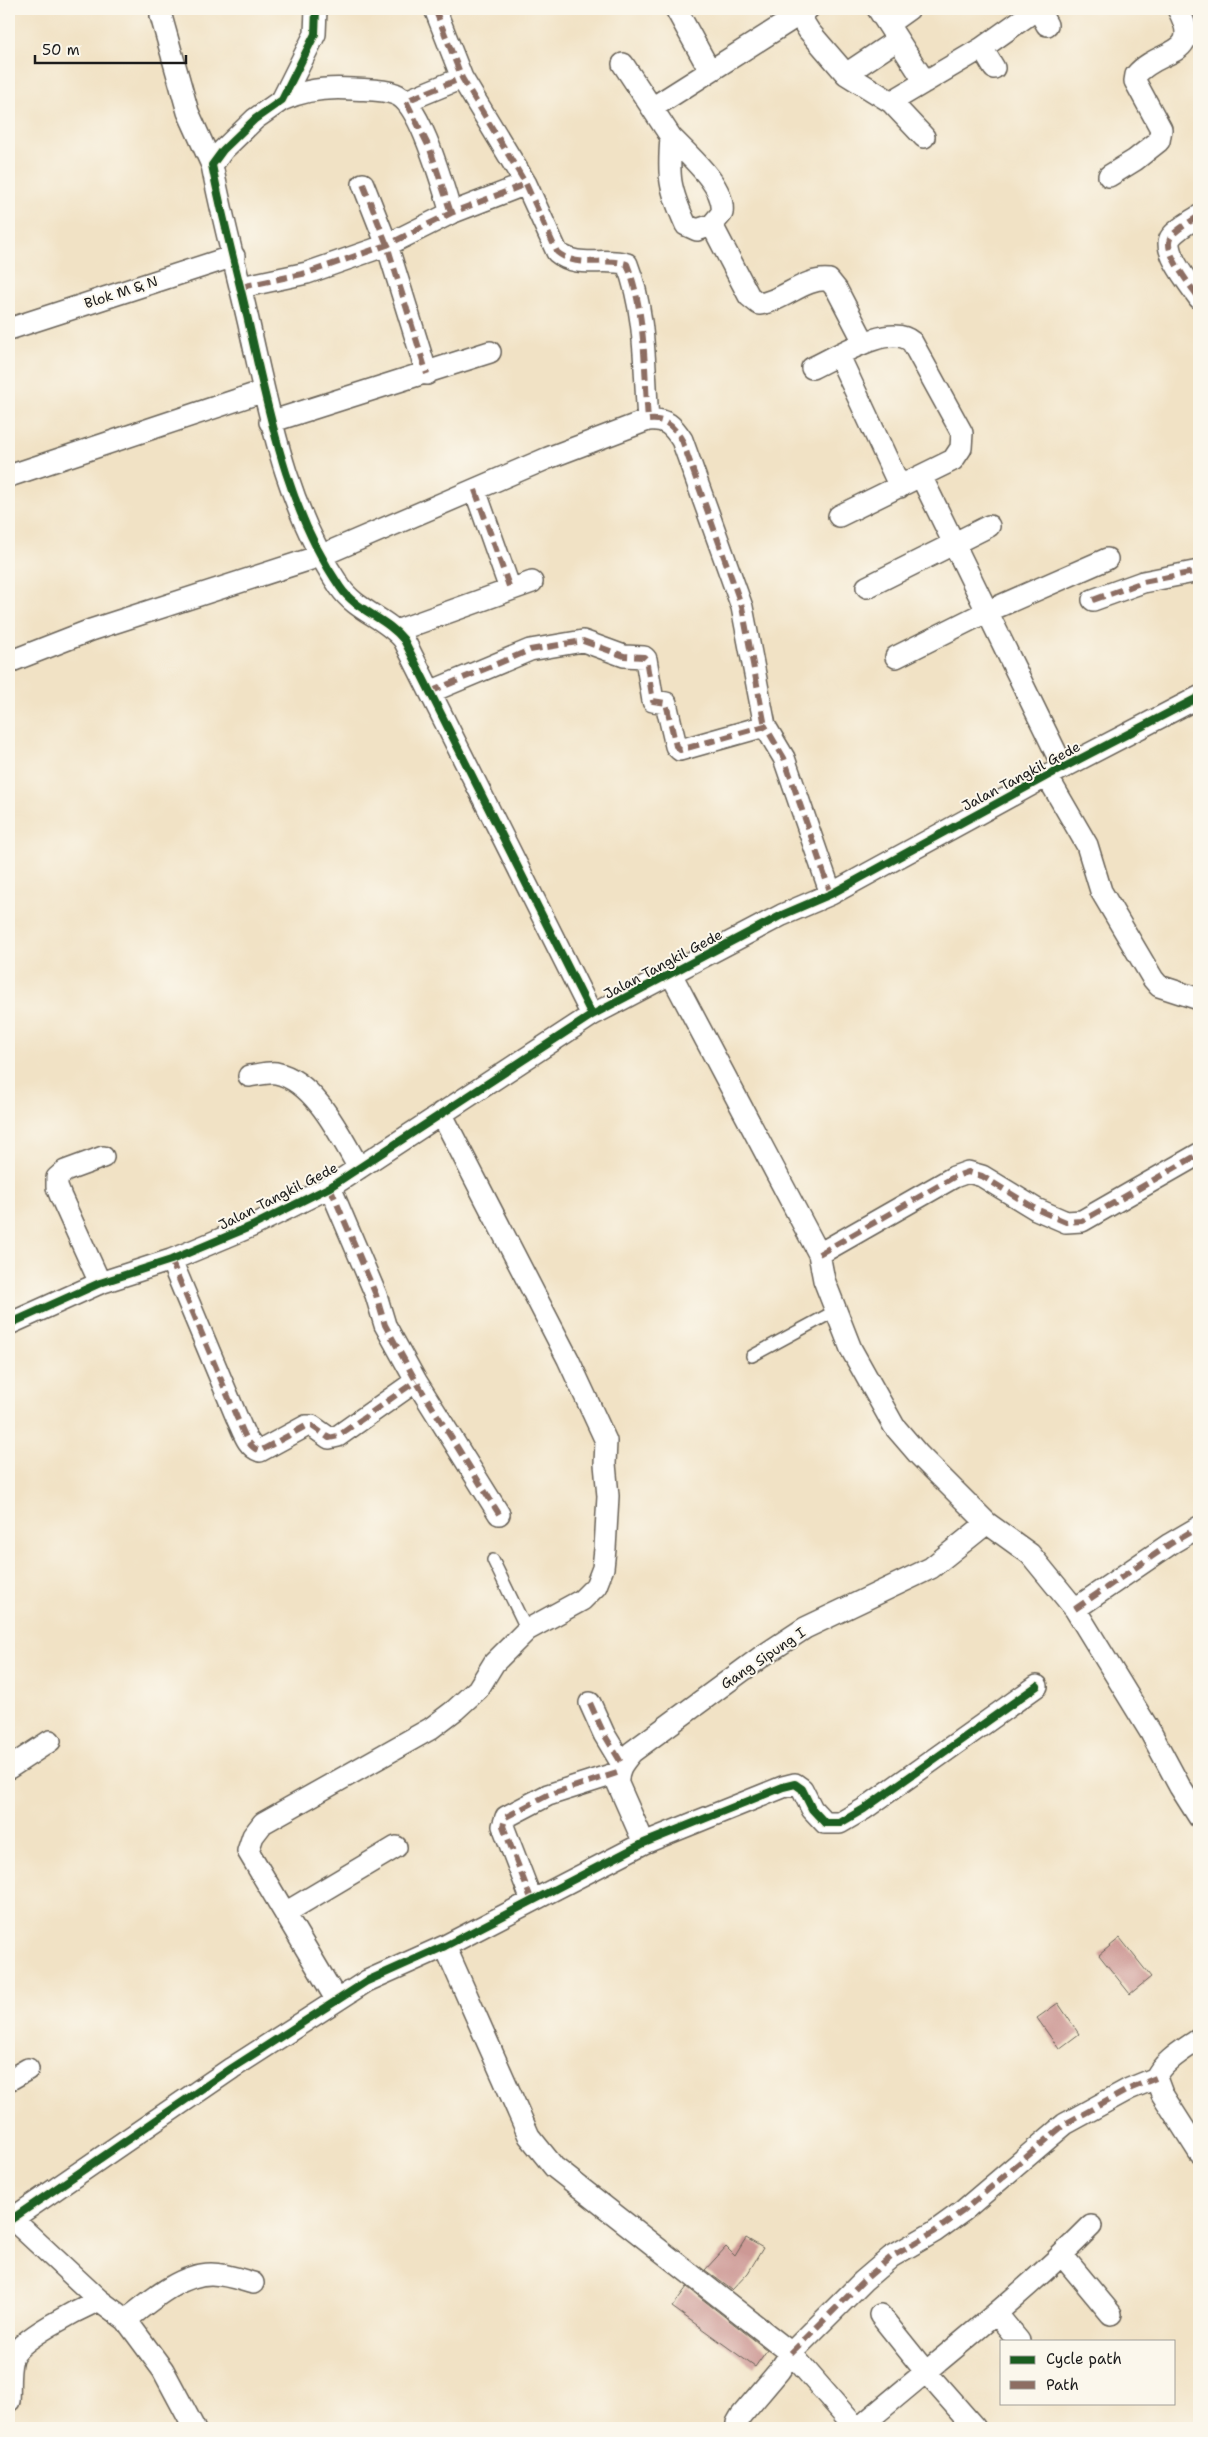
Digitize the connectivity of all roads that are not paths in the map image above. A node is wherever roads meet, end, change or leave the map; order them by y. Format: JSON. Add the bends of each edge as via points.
{"nodes":[{"id":1,"x":316,"y":9,"type":"edge"},
{"id":2,"x":435,"y":9,"type":"edge"},
{"id":3,"x":676,"y":9,"type":"edge"},
{"id":4,"x":909,"y":9,"type":"edge"},
{"id":5,"x":1178,"y":9,"type":"edge"},
{"id":6,"x":801,"y":11,"type":"edge"},
{"id":7,"x":1041,"y":14,"type":"edge"},
{"id":8,"x":161,"y":16,"type":"dead end"},
{"id":9,"x":887,"y":24,"type":"edge"},
{"id":10,"x":982,"y":48,"type":"junction"},
{"id":11,"x":623,"y":64,"type":"dead end"},
{"id":12,"x":994,"y":68,"type":"dead end"},
{"id":13,"x":710,"y":71,"type":"junction"},
{"id":14,"x":846,"y":74,"type":"junction"},
{"id":15,"x":462,"y":78,"type":"junction"},
{"id":16,"x":925,"y":82,"type":"junction"},
{"id":17,"x":282,"y":100,"type":"junction"},
{"id":18,"x":406,"y":101,"type":"junction"},
{"id":19,"x":891,"y":102,"type":"junction"},
{"id":20,"x":652,"y":108,"type":"junction"},
{"id":21,"x":670,"y":137,"type":"junction"},
{"id":22,"x":924,"y":137,"type":"dead end"},
{"id":23,"x":212,"y":165,"type":"junction"},
{"id":24,"x":1109,"y":176,"type":"dead end"},
{"id":25,"x":363,"y":184,"type":"dead end"},
{"id":26,"x":526,"y":184,"type":"junction"},
{"id":27,"x":451,"y":212,"type":"junction"},
{"id":28,"x":1199,"y":216,"type":"edge"},
{"id":29,"x":712,"y":225,"type":"junction"},
{"id":30,"x":387,"y":245,"type":"junction"},
{"id":31,"x":234,"y":256,"type":"junction"},
{"id":32,"x":241,"y":287,"type":"junction"},
{"id":33,"x":1199,"y":298,"type":"edge"},
{"id":34,"x":9,"y":328,"type":"edge"},
{"id":35,"x":864,"y":342,"type":"junction"},
{"id":36,"x":490,"y":352,"type":"dead end"},
{"id":37,"x":839,"y":356,"type":"junction"},
{"id":38,"x":812,"y":368,"type":"dead end"},
{"id":39,"x":427,"y":374,"type":"junction"},
{"id":40,"x":264,"y":390,"type":"junction"},
{"id":41,"x":648,"y":420,"type":"junction"},
{"id":42,"x":270,"y":422,"type":"junction"},
{"id":43,"x":9,"y":476,"type":"edge"},
{"id":44,"x":922,"y":478,"type":"junction"},
{"id":45,"x":900,"y":487,"type":"junction"},
{"id":46,"x":475,"y":490,"type":"junction"},
{"id":47,"x":839,"y":516,"type":"dead end"},
{"id":48,"x":989,"y":526,"type":"dead end"},
{"id":49,"x":955,"y":543,"type":"junction"},
{"id":50,"x":320,"y":556,"type":"junction"},
{"id":51,"x":1107,"y":559,"type":"dead end"},
{"id":52,"x":1199,"y":571,"type":"edge"},
{"id":53,"x":532,"y":582,"type":"dead end"},
{"id":54,"x":867,"y":587,"type":"dead end"},
{"id":55,"x":510,"y":589,"type":"junction"},
{"id":56,"x":1093,"y":600,"type":"dead end"},
{"id":57,"x":986,"y":612,"type":"junction"},
{"id":58,"x":396,"y":631,"type":"junction"},
{"id":59,"x":896,"y":657,"type":"dead end"},
{"id":60,"x":9,"y":662,"type":"edge"},
{"id":61,"x":430,"y":692,"type":"junction"},
{"id":62,"x":1199,"y":697,"type":"edge"},
{"id":63,"x":765,"y":726,"type":"junction"},
{"id":64,"x":1055,"y":772,"type":"junction"},
{"id":65,"x":831,"y":894,"type":"junction"},
{"id":66,"x":671,"y":974,"type":"junction"},
{"id":67,"x":1199,"y":999,"type":"edge"},
{"id":68,"x":592,"y":1015,"type":"junction"},
{"id":69,"x":249,"y":1076,"type":"dead end"},
{"id":70,"x":442,"y":1113,"type":"junction"},
{"id":71,"x":1199,"y":1154,"type":"edge"},
{"id":72,"x":103,"y":1157,"type":"dead end"},
{"id":73,"x":359,"y":1168,"type":"junction"},
{"id":74,"x":330,"y":1187,"type":"junction"},
{"id":75,"x":819,"y":1254,"type":"junction"},
{"id":76,"x":171,"y":1260,"type":"junction"},
{"id":77,"x":100,"y":1283,"type":"junction"},
{"id":78,"x":835,"y":1311,"type":"junction"},
{"id":79,"x":9,"y":1324,"type":"edge"},
{"id":80,"x":752,"y":1356,"type":"dead end"},
{"id":81,"x":416,"y":1381,"type":"junction"},
{"id":82,"x":499,"y":1514,"type":"dead end"},
{"id":83,"x":987,"y":1523,"type":"junction"},
{"id":84,"x":1199,"y":1527,"type":"edge"},
{"id":85,"x":493,"y":1560,"type":"dead end"},
{"id":86,"x":1075,"y":1609,"type":"junction"},
{"id":87,"x":528,"y":1630,"type":"junction"},
{"id":88,"x":1037,"y":1686,"type":"dead end"},
{"id":89,"x":590,"y":1703,"type":"dead end"},
{"id":90,"x":50,"y":1741,"type":"dead end"},
{"id":91,"x":9,"y":1768,"type":"edge"},
{"id":92,"x":620,"y":1768,"type":"junction"},
{"id":93,"x":1199,"y":1817,"type":"edge"},
{"id":94,"x":644,"y":1843,"type":"junction"},
{"id":95,"x":396,"y":1847,"type":"dead end"},
{"id":96,"x":532,"y":1901,"type":"junction"},
{"id":97,"x":285,"y":1914,"type":"junction"},
{"id":98,"x":445,"y":1946,"type":"junction"},
{"id":99,"x":336,"y":1999,"type":"junction"},
{"id":100,"x":1199,"y":2039,"type":"edge"},
{"id":101,"x":28,"y":2069,"type":"dead end"},
{"id":102,"x":1156,"y":2078,"type":"junction"},
{"id":103,"x":9,"y":2080,"type":"edge"},
{"id":104,"x":1199,"y":2152,"type":"edge"},
{"id":105,"x":9,"y":2219,"type":"edge"},
{"id":106,"x":1091,"y":2226,"type":"dead end"},
{"id":107,"x":1062,"y":2255,"type":"junction"},
{"id":108,"x":253,"y":2283,"type":"dead end"},
{"id":109,"x":99,"y":2300,"type":"junction"},
{"id":110,"x":996,"y":2313,"type":"junction"},
{"id":111,"x":1112,"y":2314,"type":"dead end"},
{"id":112,"x":880,"y":2315,"type":"dead end"},
{"id":113,"x":126,"y":2320,"type":"junction"},
{"id":114,"x":1018,"y":2340,"type":"edge"},
{"id":115,"x":791,"y":2353,"type":"junction"},
{"id":116,"x":925,"y":2371,"type":"junction"},
{"id":117,"x":9,"y":2401,"type":"edge"},
{"id":118,"x":194,"y":2428,"type":"edge"},
{"id":119,"x":738,"y":2428,"type":"edge"},
{"id":120,"x":858,"y":2428,"type":"edge"},
{"id":121,"x":975,"y":2428,"type":"edge"}],
"edges":[{"from":1,"to":17,"type":"street","via":[[315,34]]},
{"from":2,"to":15,"type":"street"},
{"from":3,"to":13,"type":"street"},
{"from":4,"to":9,"type":"street"},
{"from":5,"to":24,"type":"street","via":[[1187,27],[1186,40],[1179,48],[1150,62],[1136,75],[1135,81],[1161,129],[1159,142]]},
{"from":6,"to":13,"type":"street"},
{"from":6,"to":14,"type":"street","via":[[809,31]]},
{"from":7,"to":10,"type":"street"},
{"from":8,"to":23,"type":"street","via":[[188,112]]},
{"from":9,"to":14,"type":"street"},
{"from":9,"to":16,"type":"street"},
{"from":10,"to":12,"type":"street"},
{"from":10,"to":16,"type":"street"},
{"from":11,"to":20,"type":"street"},
{"from":13,"to":20,"type":"street"},
{"from":14,"to":19,"type":"street"},
{"from":15,"to":18,"type":"street"},
{"from":15,"to":26,"type":"street"},
{"from":16,"to":19,"type":"street"},
{"from":17,"to":18,"type":"street","via":[[310,90],[344,89],[394,93]]},
{"from":17,"to":23,"type":"street","via":[[255,119]]},
{"from":18,"to":27,"type":"street","via":[[430,149]]},
{"from":19,"to":22,"type":"street"},
{"from":20,"to":21,"type":"street"},
{"from":21,"to":29,"type":"street","via":[[708,176],[721,198],[722,213]]},
{"from":21,"to":29,"type":"street","via":[[668,173],[673,197],[686,225],[697,230]]},
{"from":23,"to":31,"type":"street"},
{"from":25,"to":30,"type":"street"},
{"from":26,"to":27,"type":"street"},
{"from":26,"to":41,"type":"street","via":[[557,252],[566,260],[627,264],[636,286],[640,314]]},
{"from":27,"to":30,"type":"street"},
{"from":28,"to":33,"type":"street","via":[[1170,238],[1168,245],[1170,255]]},
{"from":29,"to":35,"type":"street","via":[[749,296],[759,304],[768,303],[819,279],[829,280]]},
{"from":30,"to":32,"type":"street","via":[[307,273]]},
{"from":30,"to":39,"type":"street"},
{"from":31,"to":32,"type":"street"},
{"from":31,"to":34,"type":"street","name":"Blok M & N"},
{"from":32,"to":40,"type":"street"},
{"from":35,"to":37,"type":"street"},
{"from":35,"to":44,"type":"street","via":[[906,336],[962,433],[961,448],[953,460]]},
{"from":36,"to":39,"type":"street"},
{"from":37,"to":38,"type":"street"},
{"from":37,"to":45,"type":"street"},
{"from":39,"to":42,"type":"street"},
{"from":40,"to":42,"type":"street"},
{"from":40,"to":43,"type":"street"},
{"from":41,"to":46,"type":"street"},
{"from":41,"to":63,"type":"street","via":[[668,423],[682,440],[742,607]]},
{"from":42,"to":50,"type":"street","via":[[302,519]]},
{"from":44,"to":45,"type":"street"},
{"from":44,"to":49,"type":"street"},
{"from":45,"to":47,"type":"street"},
{"from":46,"to":50,"type":"street"},
{"from":46,"to":55,"type":"street"},
{"from":48,"to":49,"type":"street"},
{"from":49,"to":54,"type":"street"},
{"from":49,"to":57,"type":"street"},
{"from":50,"to":58,"type":"street","via":[[341,589],[364,610]]},
{"from":50,"to":60,"type":"street","via":[[91,630]]},
{"from":51,"to":57,"type":"street"},
{"from":52,"to":56,"type":"street","via":[[1143,582]]},
{"from":53,"to":55,"type":"street"},
{"from":55,"to":58,"type":"street"},
{"from":57,"to":59,"type":"street"},
{"from":57,"to":64,"type":"street"},
{"from":58,"to":61,"type":"street","via":[[404,640]]},
{"from":61,"to":63,"type":"street","via":[[530,650],[583,641],[624,656],[646,658],[653,701],[666,703],[676,746],[680,750]]},
{"from":61,"to":68,"type":"street"},
{"from":62,"to":64,"type":"street","name":"Jalan Tangkil Gede"},
{"from":63,"to":65,"type":"street","via":[[784,758]]},
{"from":64,"to":65,"type":"street","name":"Jalan Tangkil Gede"},
{"from":64,"to":67,"type":"street","via":[[1087,845],[1100,892],[1153,979],[1159,986]]},
{"from":65,"to":66,"type":"street","name":"Jalan Tangkil Gede","via":[[782,915]]},
{"from":66,"to":68,"type":"street","name":"Jalan Tangkil Gede"},
{"from":66,"to":75,"type":"street"},
{"from":68,"to":70,"type":"street","name":"Jalan Tangkil Gede"},
{"from":69,"to":73,"type":"street","via":[[274,1073],[288,1077],[311,1094],[326,1112]]},
{"from":70,"to":73,"type":"street","name":"Jalan Tangkil Gede"},
{"from":70,"to":87,"type":"street","via":[[568,1359],[606,1441],[607,1531],[603,1568],[596,1586],[582,1600]]},
{"from":71,"to":75,"type":"street","via":[[1082,1221],[1066,1222],[1036,1209],[982,1176],[968,1172]]},
{"from":72,"to":77,"type":"street","via":[[65,1171],[57,1178],[61,1198]]},
{"from":73,"to":74,"type":"street","name":"Jalan Tangkil Gede"},
{"from":74,"to":76,"type":"street","name":"Jalan Tangkil Gede","via":[[252,1226]]},
{"from":74,"to":81,"type":"street","via":[[376,1295],[385,1325]]},
{"from":75,"to":78,"type":"street"},
{"from":76,"to":77,"type":"street","name":"Jalan Tangkil Gede"},
{"from":76,"to":81,"type":"street","via":[[237,1418],[248,1442],[255,1449],[260,1451],[306,1426],[312,1426],[329,1438],[338,1436]]},
{"from":77,"to":79,"type":"street","name":"Jalan Tangkil Gede"},
{"from":78,"to":80,"type":"lane"},
{"from":78,"to":83,"type":"street","via":[[870,1387],[894,1426]]},
{"from":81,"to":82,"type":"street"},
{"from":83,"to":86,"type":"street","via":[[1030,1554]]},
{"from":83,"to":92,"type":"street","name":"Gang Sipung I","via":[[931,1568],[792,1636],[632,1752]]},
{"from":84,"to":86,"type":"street"},
{"from":85,"to":87,"type":"lane"},
{"from":86,"to":93,"type":"street"},
{"from":87,"to":97,"type":"street","via":[[494,1663],[478,1689],[430,1729],[263,1823],[253,1836],[248,1851]]},
{"from":88,"to":94,"type":"street","via":[[840,1823],[826,1823],[795,1784],[783,1786]]},
{"from":89,"to":92,"type":"street"},
{"from":90,"to":91,"type":"street"},
{"from":92,"to":94,"type":"street","via":[[618,1784]]},
{"from":92,"to":96,"type":"street","via":[[548,1795],[506,1817],[503,1826]]},
{"from":94,"to":96,"type":"street"},
{"from":95,"to":97,"type":"street"},
{"from":96,"to":98,"type":"street"},
{"from":97,"to":99,"type":"street"},
{"from":98,"to":99,"type":"street","via":[[367,1981]]},
{"from":98,"to":115,"type":"street","via":[[529,2136],[538,2149],[554,2166]]},
{"from":99,"to":105,"type":"street"},
{"from":100,"to":102,"type":"street","via":[[1177,2054]]},
{"from":101,"to":103,"type":"street"},
{"from":102,"to":104,"type":"street","via":[[1162,2094]]},
{"from":102,"to":115,"type":"street","via":[[1065,2124],[956,2216],[892,2257]]},
{"from":105,"to":109,"type":"street"},
{"from":106,"to":107,"type":"street"},
{"from":107,"to":110,"type":"street"},
{"from":107,"to":111,"type":"street"},
{"from":108,"to":113,"type":"street","via":[[226,2275],[198,2276],[183,2281]]},
{"from":109,"to":113,"type":"street"},
{"from":109,"to":117,"type":"street","via":[[26,2341],[18,2349],[12,2358]]},
{"from":110,"to":114,"type":"street"},
{"from":110,"to":116,"type":"street"},
{"from":112,"to":116,"type":"street"},
{"from":113,"to":118,"type":"street","via":[[163,2370]]},
{"from":115,"to":119,"type":"street","via":[[780,2371],[741,2416]]},
{"from":115,"to":120,"type":"street"},
{"from":116,"to":120,"type":"street"},
{"from":116,"to":121,"type":"street"}]}
